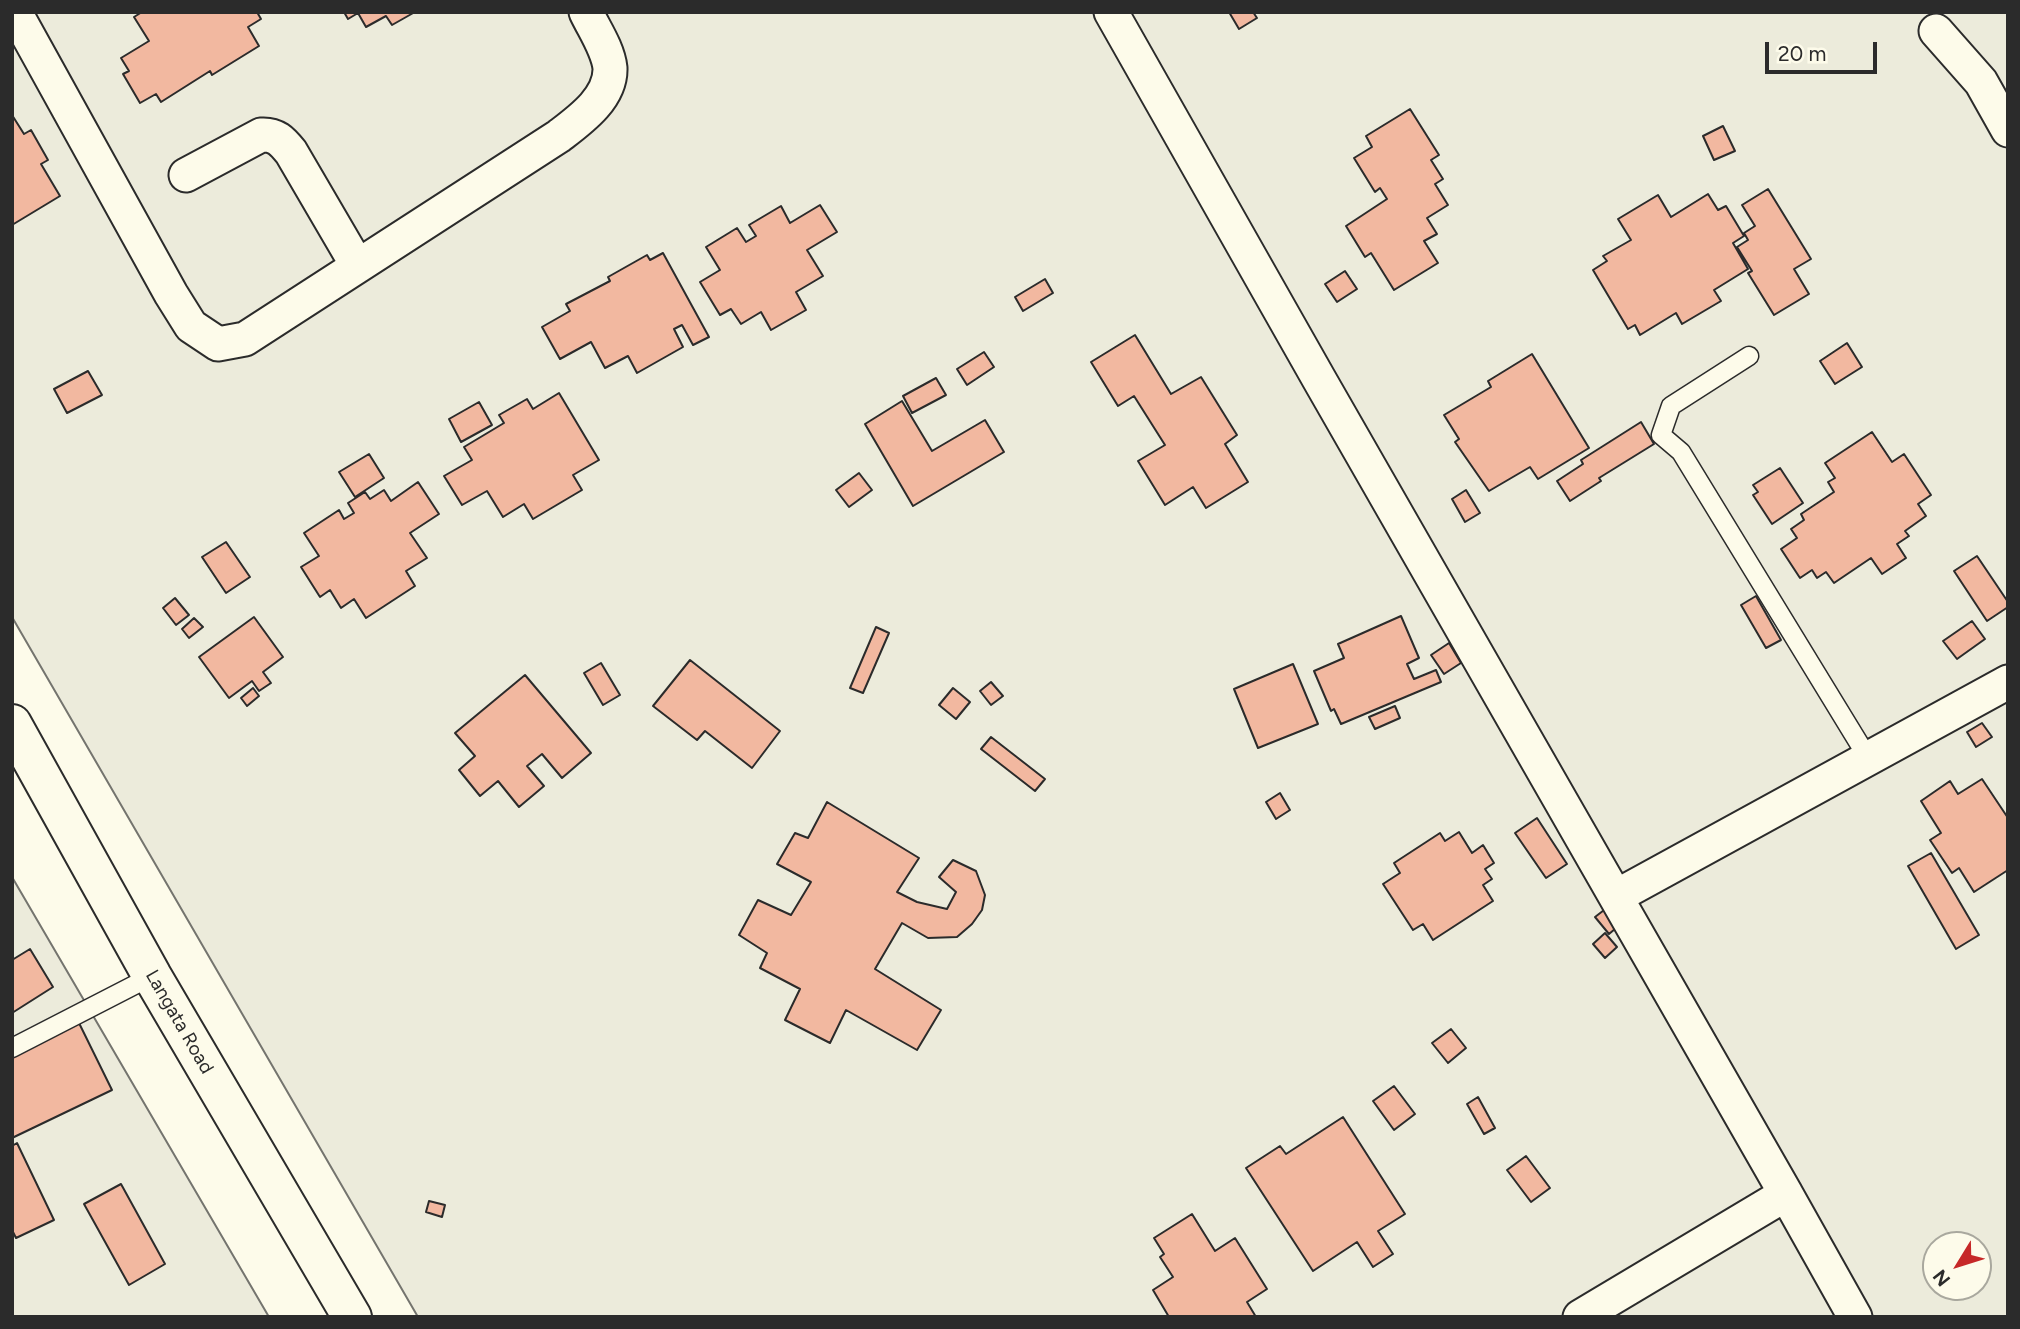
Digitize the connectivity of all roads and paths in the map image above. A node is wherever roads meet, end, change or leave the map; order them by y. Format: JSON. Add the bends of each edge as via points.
{"nodes":[{"id":1,"x":586,"y":12,"type":"edge"},
{"id":2,"x":1111,"y":12,"type":"edge"},
{"id":3,"x":21,"y":14,"type":"edge"},
{"id":4,"x":1936,"y":31,"type":"dead end"},
{"id":5,"x":2008,"y":130,"type":"edge"},
{"id":6,"x":186,"y":175,"type":"dead end"},
{"id":7,"x":356,"y":265,"type":"junction"},
{"id":8,"x":1749,"y":356,"type":"dead end"},
{"id":9,"x":2008,"y":682,"type":"edge"},
{"id":10,"x":12,"y":724,"type":"edge"},
{"id":11,"x":1868,"y":758,"type":"junction"},
{"id":12,"x":1617,"y":896,"type":"junction"},
{"id":13,"x":152,"y":976,"type":"junction"},
{"id":14,"x":12,"y":1048,"type":"edge"},
{"id":15,"x":1786,"y":1194,"type":"junction"},
{"id":16,"x":352,"y":1317,"type":"edge"},
{"id":17,"x":1580,"y":1317,"type":"edge"},
{"id":18,"x":1855,"y":1317,"type":"edge"}],
"edges":[{"from":1,"to":7,"type":"street","via":[[610,68],[600,98],[584,117]]},
{"from":2,"to":12,"type":"street"},
{"from":3,"to":7,"type":"street","via":[[191,326],[218,344],[245,339]]},
{"from":4,"to":5,"type":"street","via":[[1981,82]]},
{"from":6,"to":7,"type":"street","via":[[261,135],[272,135],[291,152]]},
{"from":8,"to":11,"type":"lane","via":[[1671,406],[1661,435],[1681,452]]},
{"from":9,"to":11,"type":"street"},
{"from":10,"to":13,"type":"main road","name":"Langata Road"},
{"from":11,"to":12,"type":"street"},
{"from":12,"to":15,"type":"street"},
{"from":13,"to":14,"type":"lane"},
{"from":13,"to":16,"type":"main road","name":"Langata Road"},
{"from":15,"to":17,"type":"street"},
{"from":15,"to":18,"type":"street"}]}
